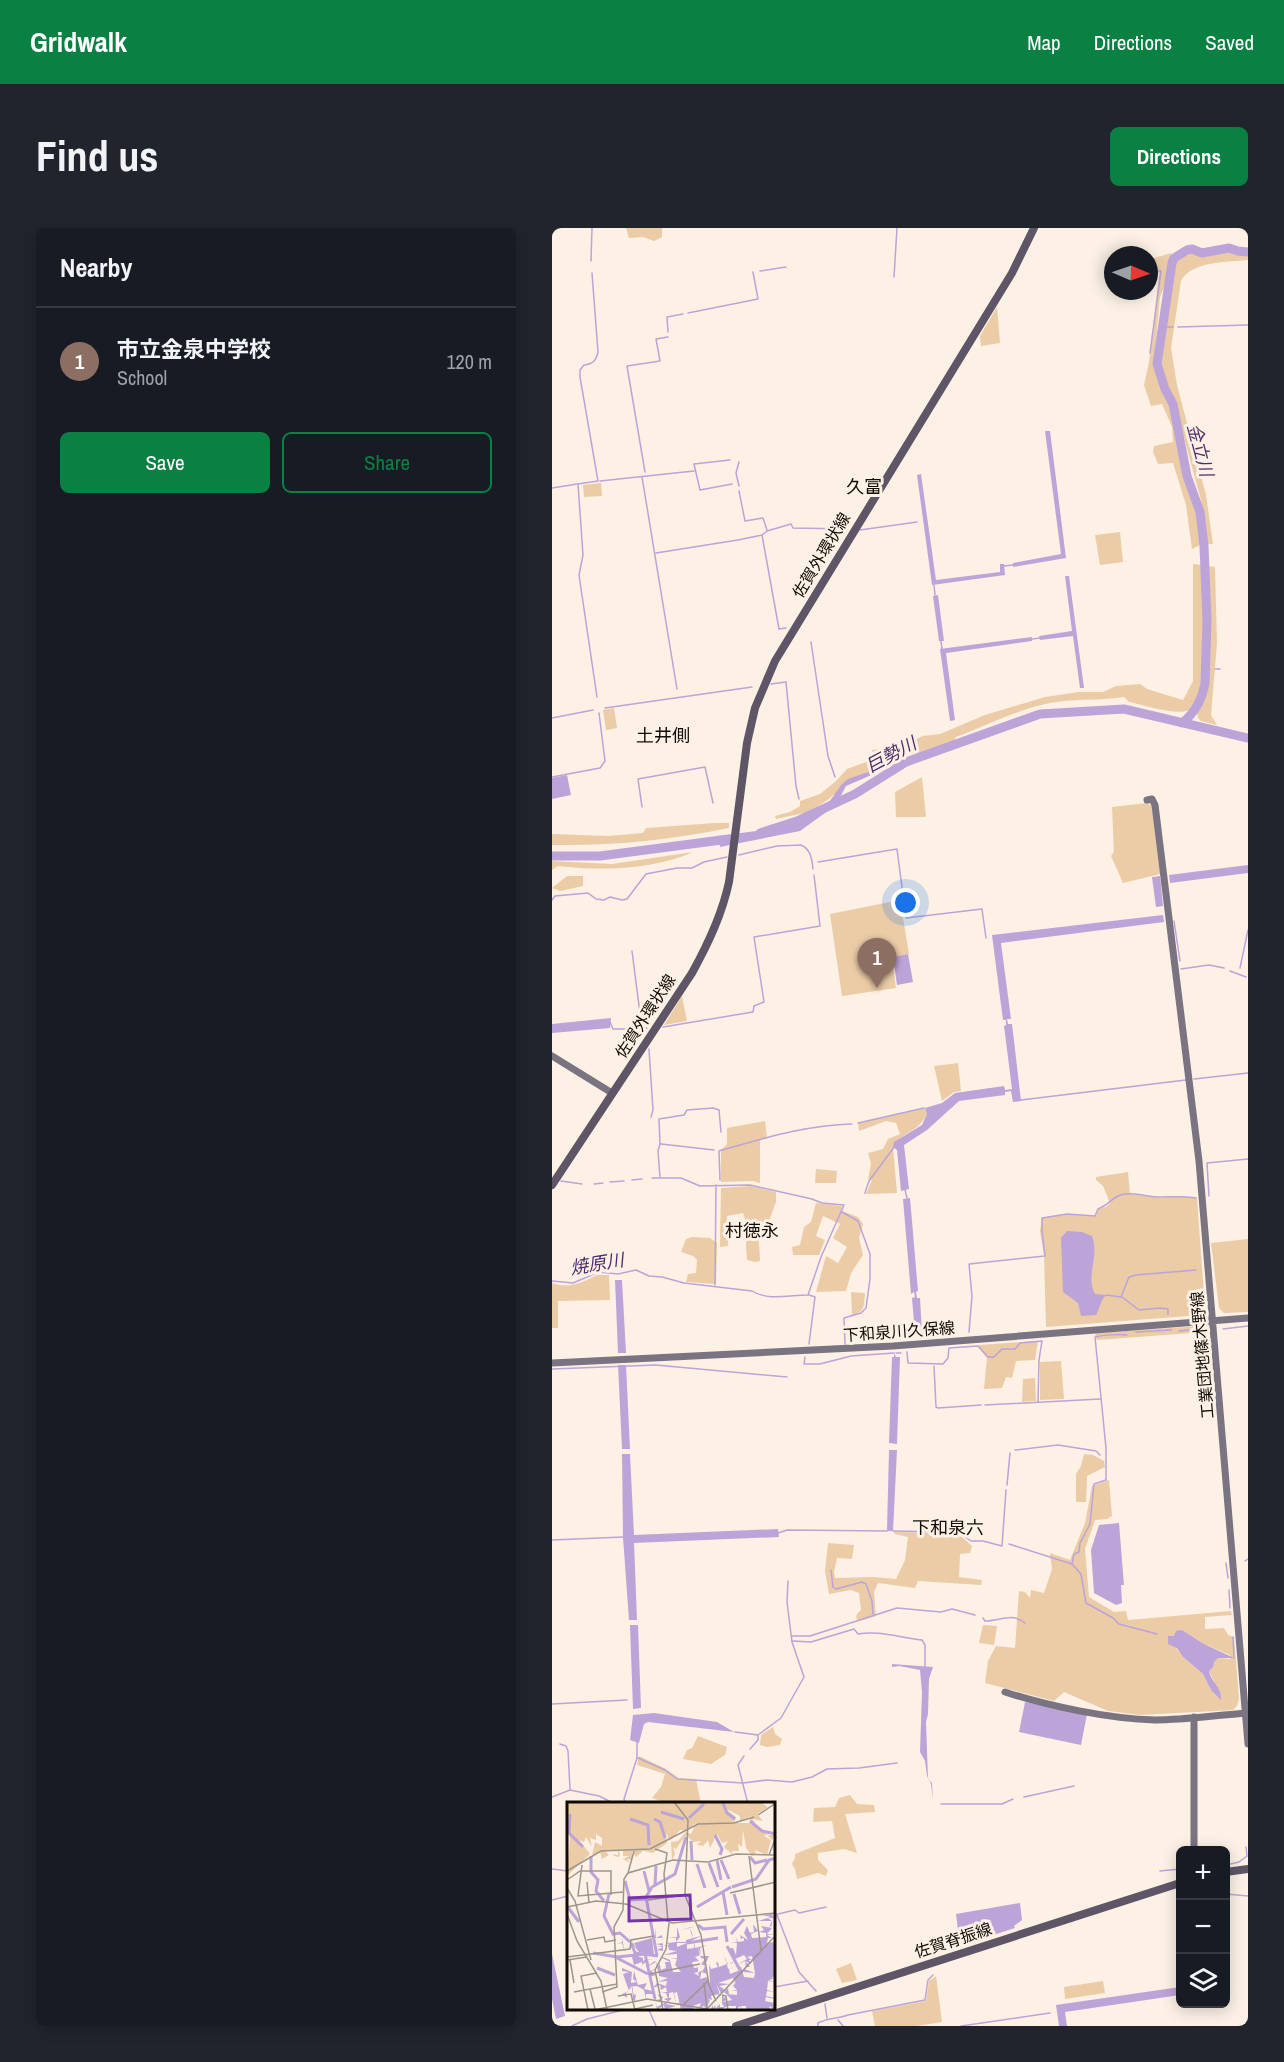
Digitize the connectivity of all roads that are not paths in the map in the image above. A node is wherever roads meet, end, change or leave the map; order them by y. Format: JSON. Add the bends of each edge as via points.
{"nodes":[{"id":1,"x":1035,"y":228,"type":"edge"},
{"id":2,"x":1147,"y":800,"type":"dead end"},
{"id":3,"x":552,"y":1056,"type":"edge"},
{"id":4,"x":612,"y":1093,"type":"junction"},
{"id":5,"x":552,"y":1185,"type":"edge"},
{"id":6,"x":1248,"y":1318,"type":"edge"},
{"id":7,"x":1212,"y":1321,"type":"junction"},
{"id":8,"x":552,"y":1363,"type":"edge"},
{"id":9,"x":1005,"y":1692,"type":"dead end"},
{"id":10,"x":1247,"y":1713,"type":"edge"},
{"id":11,"x":1194,"y":1718,"type":"junction"},
{"id":12,"x":1248,"y":1744,"type":"edge"},
{"id":13,"x":1194,"y":1846,"type":"edge"},
{"id":14,"x":1248,"y":1869,"type":"edge"},
{"id":15,"x":1230,"y":1871,"type":"edge"},
{"id":16,"x":1176,"y":1883,"type":"edge"},
{"id":17,"x":736,"y":2026,"type":"edge"}],
"edges":[{"from":1,"to":4,"type":"main road","name":"佐賀外環状線","via":[[775,661],[753,717],[725,898],[710,940]]},
{"from":2,"to":7,"type":"street","name":"工業団地篠木野線","via":[[1155,805],[1175,965],[1199,1161]]},
{"from":3,"to":4,"type":"street"},
{"from":4,"to":5,"type":"main road","name":"佐賀外環状線"},
{"from":6,"to":7,"type":"street","name":"下和泉川久保線"},
{"from":7,"to":8,"type":"street","name":"下和泉川久保線","via":[[882,1347]]},
{"from":7,"to":10,"type":"street","name":"工業団地篠木野線"},
{"from":9,"to":11,"type":"street","via":[[1112,1715],[1158,1720]]},
{"from":10,"to":11,"type":"street"},
{"from":10,"to":12,"type":"street","name":"工業団地篠木野線"},
{"from":11,"to":13,"type":"street"},
{"from":14,"to":15,"type":"main road"},
{"from":16,"to":17,"type":"main road","name":"佐賀脊振線"}]}
